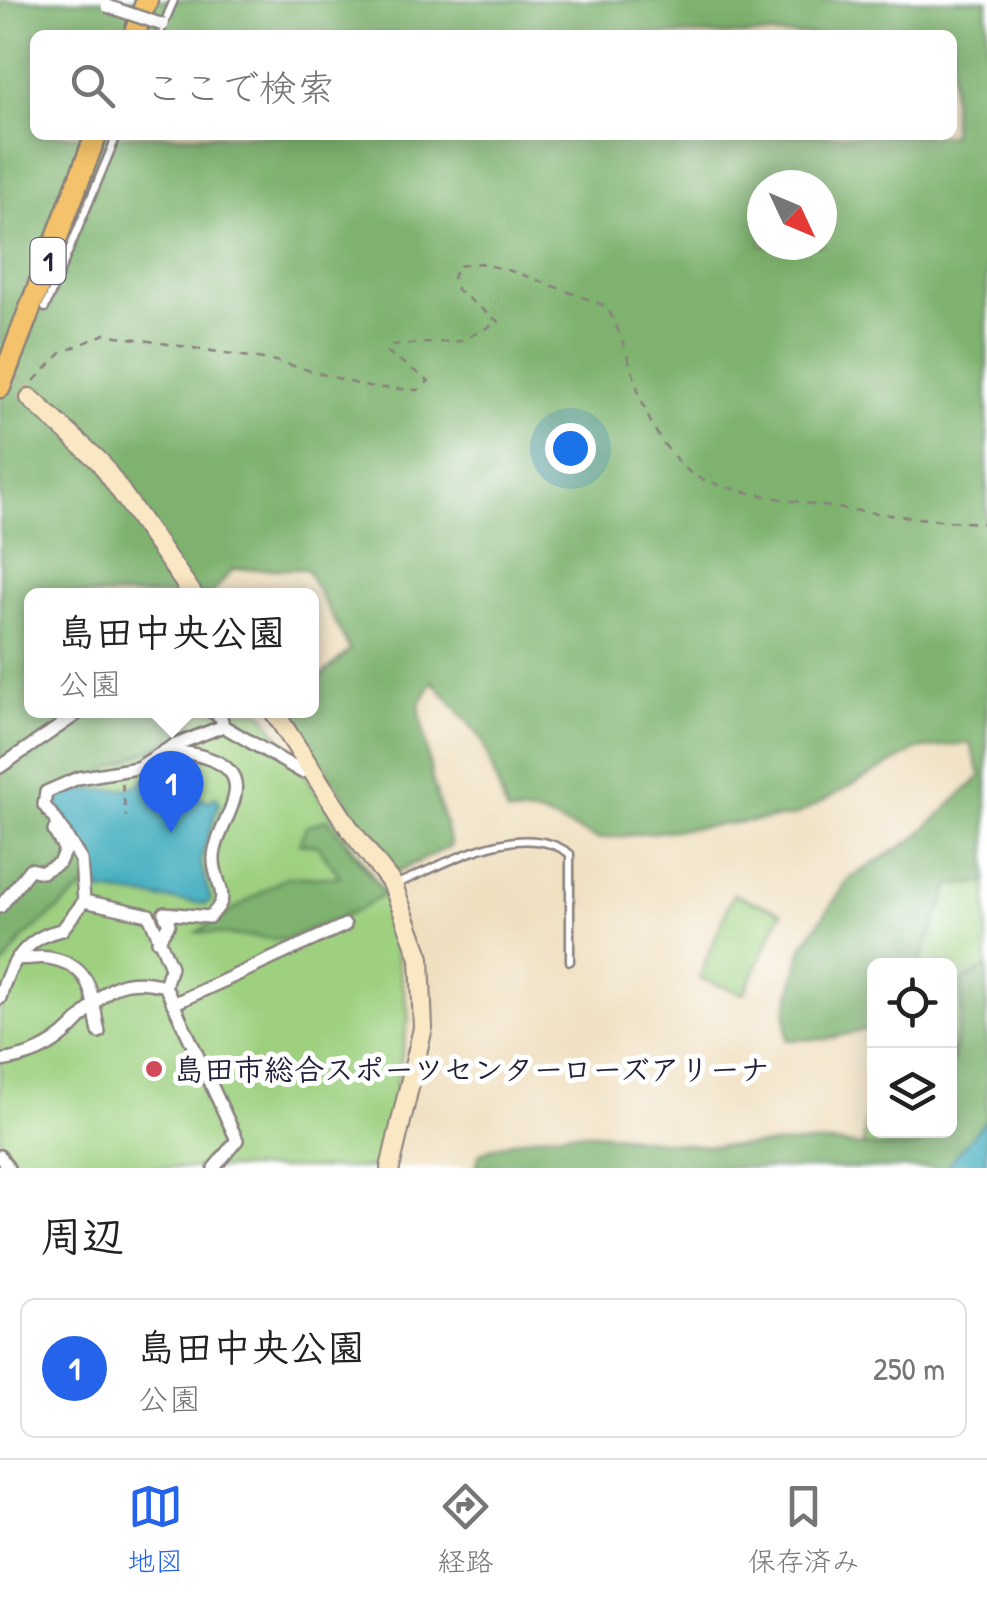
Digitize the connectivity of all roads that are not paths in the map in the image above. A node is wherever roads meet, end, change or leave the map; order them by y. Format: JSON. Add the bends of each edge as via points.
{"nodes":[{"id":1,"x":147,"y":0,"type":"edge"},
{"id":2,"x":174,"y":0,"type":"edge"},
{"id":3,"x":107,"y":6,"type":"dead end"},
{"id":4,"x":136,"y":30,"type":"edge"},
{"id":5,"x":161,"y":30,"type":"edge"},
{"id":6,"x":94,"y":140,"type":"edge"},
{"id":7,"x":115,"y":140,"type":"edge"},
{"id":8,"x":45,"y":308,"type":"dead end"},
{"id":9,"x":0,"y":388,"type":"edge"},
{"id":10,"x":29,"y":392,"type":"tunnel mouth"},
{"id":11,"x":188,"y":588,"type":"edge"},
{"id":12,"x":71,"y":718,"type":"edge"},
{"id":13,"x":220,"y":718,"type":"edge"},
{"id":14,"x":278,"y":718,"type":"edge"},
{"id":15,"x":223,"y":726,"type":"junction"},
{"id":16,"x":156,"y":757,"type":"junction"},
{"id":17,"x":0,"y":767,"type":"edge"},
{"id":18,"x":302,"y":772,"type":"dead end"},
{"id":19,"x":58,"y":823,"type":"junction"},
{"id":20,"x":393,"y":885,"type":"junction"},
{"id":21,"x":84,"y":901,"type":"junction"},
{"id":22,"x":0,"y":906,"type":"edge"},
{"id":23,"x":164,"y":913,"type":"junction"},
{"id":24,"x":149,"y":915,"type":"junction"},
{"id":25,"x":345,"y":925,"type":"dead end"},
{"id":26,"x":158,"y":940,"type":"junction"},
{"id":27,"x":17,"y":958,"type":"junction"},
{"id":28,"x":570,"y":961,"type":"dead end"},
{"id":29,"x":164,"y":986,"type":"junction"},
{"id":30,"x":0,"y":998,"type":"edge"},
{"id":31,"x":96,"y":999,"type":"junction"},
{"id":32,"x":172,"y":1004,"type":"junction"},
{"id":33,"x":99,"y":1032,"type":"dead end"},
{"id":34,"x":0,"y":1062,"type":"edge"},
{"id":35,"x":0,"y":1156,"type":"edge"},
{"id":36,"x":8,"y":1168,"type":"edge"},
{"id":37,"x":214,"y":1168,"type":"edge"},
{"id":38,"x":390,"y":1168,"type":"edge"}],
"edges":[{"from":1,"to":4,"type":"highway"},
{"from":2,"to":5,"type":"lane"},
{"from":3,"to":5,"type":"street","bridge":true},
{"from":6,"to":9,"type":"highway","number":"1"},
{"from":7,"to":8,"type":"lane"},
{"from":10,"to":11,"type":"street","via":[[100,462]]},
{"from":12,"to":17,"type":"street"},
{"from":13,"to":15,"type":"street"},
{"from":14,"to":20,"type":"street"},
{"from":15,"to":16,"type":"street"},
{"from":15,"to":18,"type":"street"},
{"from":16,"to":19,"type":"street","via":[[128,772],[78,778],[46,792],[44,805]]},
{"from":16,"to":23,"type":"street","via":[[171,752],[216,761],[238,792],[214,860],[225,895],[220,908],[210,917]]},
{"from":19,"to":21,"type":"street","via":[[82,860]]},
{"from":19,"to":22,"type":"street","via":[[54,831],[65,850],[59,863],[42,872],[30,868]]},
{"from":20,"to":28,"type":"lane","via":[[508,840],[560,846],[570,854]]},
{"from":20,"to":38,"type":"street","via":[[420,958],[424,992],[423,1028]]},
{"from":21,"to":24,"type":"street"},
{"from":21,"to":27,"type":"street","via":[[62,930],[46,933]]},
{"from":23,"to":24,"type":"street"},
{"from":23,"to":26,"type":"street","via":[[170,924]]},
{"from":24,"to":26,"type":"street"},
{"from":25,"to":32,"type":"street"},
{"from":26,"to":29,"type":"street","via":[[171,968]]},
{"from":27,"to":30,"type":"street"},
{"from":27,"to":31,"type":"street","via":[[49,958],[79,970]]},
{"from":29,"to":31,"type":"street","via":[[112,986]]},
{"from":29,"to":32,"type":"street"},
{"from":31,"to":33,"type":"street"},
{"from":31,"to":34,"type":"street","via":[[36,1054]]},
{"from":32,"to":37,"type":"street","via":[[237,1140]]},
{"from":35,"to":36,"type":"street"}]}
